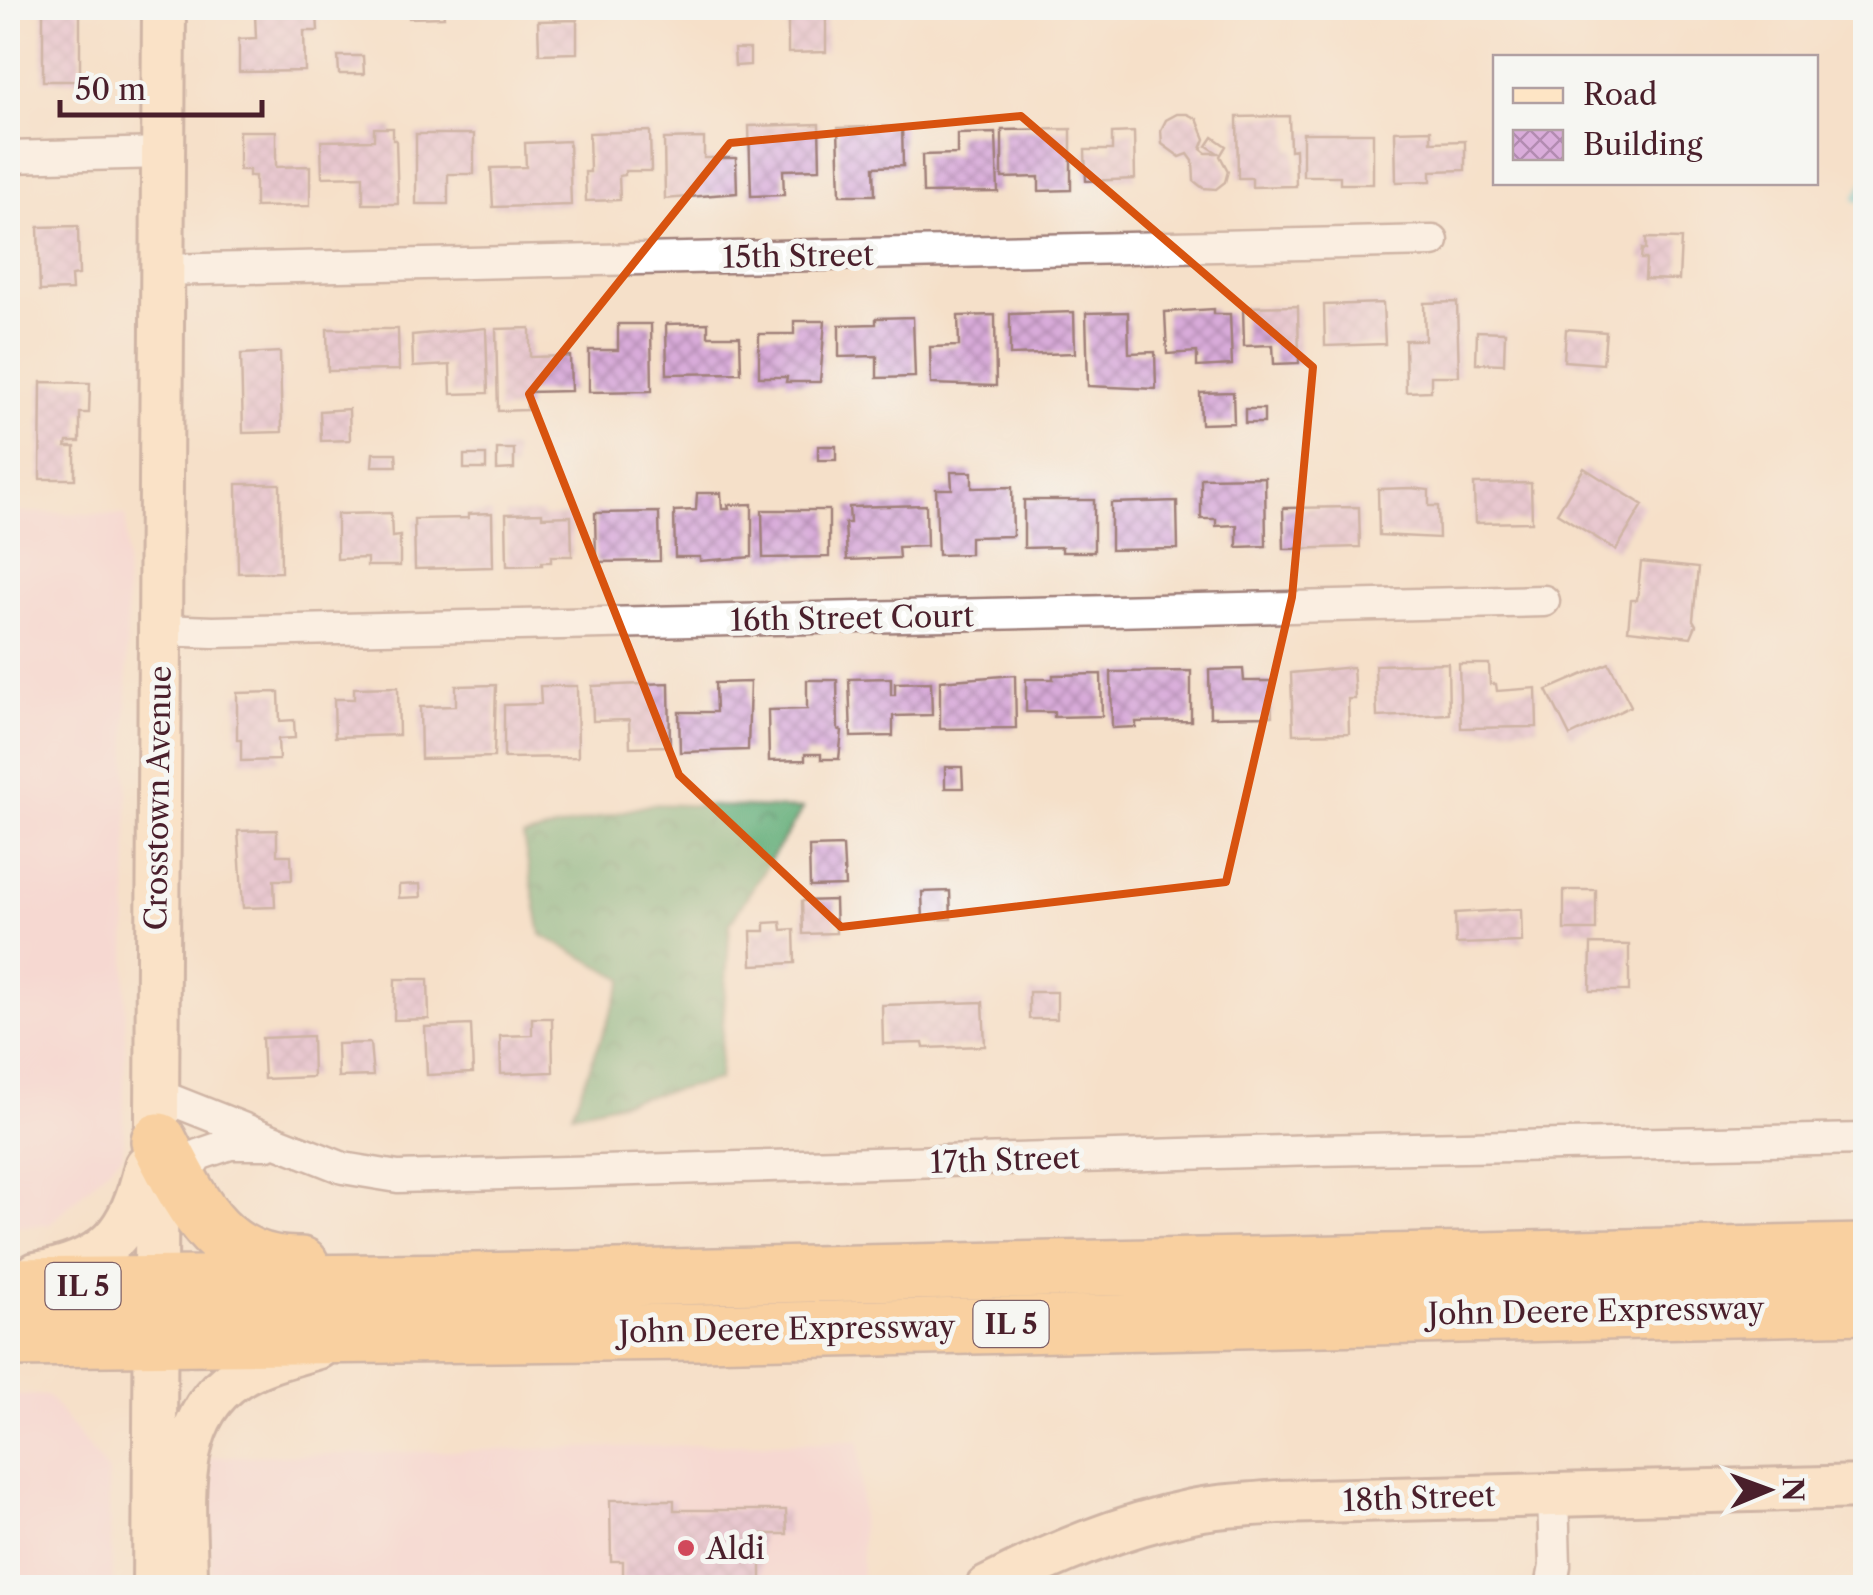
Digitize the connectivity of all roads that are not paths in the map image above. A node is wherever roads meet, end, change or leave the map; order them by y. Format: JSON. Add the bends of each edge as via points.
{"nodes":[{"id":1,"x":164,"y":8,"type":"edge"},
{"id":2,"x":163,"y":153,"type":"junction"},
{"id":3,"x":8,"y":157,"type":"edge"},
{"id":4,"x":1434,"y":241,"type":"dead end"},
{"id":5,"x":162,"y":270,"type":"junction"},
{"id":6,"x":1544,"y":602,"type":"dead end"},
{"id":7,"x":160,"y":630,"type":"junction"},
{"id":8,"x":1866,"y":1139,"type":"edge"},
{"id":9,"x":283,"y":1145,"type":"junction"},
{"id":10,"x":163,"y":1150,"type":"junction"},
{"id":11,"x":1866,"y":1252,"type":"edge"},
{"id":12,"x":718,"y":1276,"type":"junction"},
{"id":13,"x":8,"y":1278,"type":"edge"},
{"id":14,"x":8,"y":1286,"type":"edge"},
{"id":15,"x":158,"y":1286,"type":"junction"},
{"id":16,"x":1866,"y":1306,"type":"edge"},
{"id":17,"x":355,"y":1336,"type":"junction"},
{"id":18,"x":8,"y":1340,"type":"edge"},
{"id":19,"x":156,"y":1340,"type":"junction"},
{"id":20,"x":1866,"y":1488,"type":"edge"},
{"id":21,"x":1552,"y":1494,"type":"junction"},
{"id":22,"x":154,"y":1588,"type":"edge"},
{"id":23,"x":186,"y":1588,"type":"edge"},
{"id":24,"x":987,"y":1588,"type":"edge"},
{"id":25,"x":1551,"y":1588,"type":"edge"}],
"edges":[{"from":1,"to":2,"type":"street","name":"Crosstown Avenue"},
{"from":2,"to":3,"type":"street"},
{"from":2,"to":5,"type":"street","name":"Crosstown Avenue"},
{"from":4,"to":5,"type":"street","name":"15th Street"},
{"from":5,"to":7,"type":"street","name":"Crosstown Avenue"},
{"from":6,"to":7,"type":"street","name":"16th Street Court"},
{"from":7,"to":10,"type":"street","name":"Crosstown Avenue","via":[[156,919]]},
{"from":8,"to":9,"type":"street","name":"17th Street","via":[[454,1177],[371,1175]]},
{"from":9,"to":10,"type":"street","name":"17th Street"},
{"from":9,"to":10,"type":"street","via":[[249,1142],[198,1155]]},
{"from":10,"to":12,"type":"highway","via":[[213,1229],[260,1262],[500,1260]]},
{"from":10,"to":13,"type":"street","via":[[126,1226],[94,1256]]},
{"from":10,"to":15,"type":"street","name":"Crosstown Avenue"},
{"from":11,"to":12,"type":"highway","name":"John Deere Expressway","number":"IL 5"},
{"from":12,"to":15,"type":"highway","name":"John Deere Expressway","number":"IL 5"},
{"from":14,"to":15,"type":"highway","name":"John Deere Expressway","number":"IL 5"},
{"from":15,"to":19,"type":"street","name":"Crosstown Avenue"},
{"from":16,"to":17,"type":"highway","name":"John Deere Expressway","number":"IL 5"},
{"from":17,"to":19,"type":"highway","name":"John Deere Expressway","number":"IL 5"},
{"from":17,"to":23,"type":"street","via":[[253,1368],[201,1415],[186,1450]]},
{"from":18,"to":19,"type":"highway","name":"John Deere Expressway","number":"IL 5"},
{"from":19,"to":22,"type":"street","name":"Crosstown Avenue"},
{"from":20,"to":21,"type":"street","name":"18th Street"},
{"from":21,"to":24,"type":"street","name":"18th Street","via":[[1195,1510],[1055,1553]]},
{"from":21,"to":25,"type":"street"}]}
